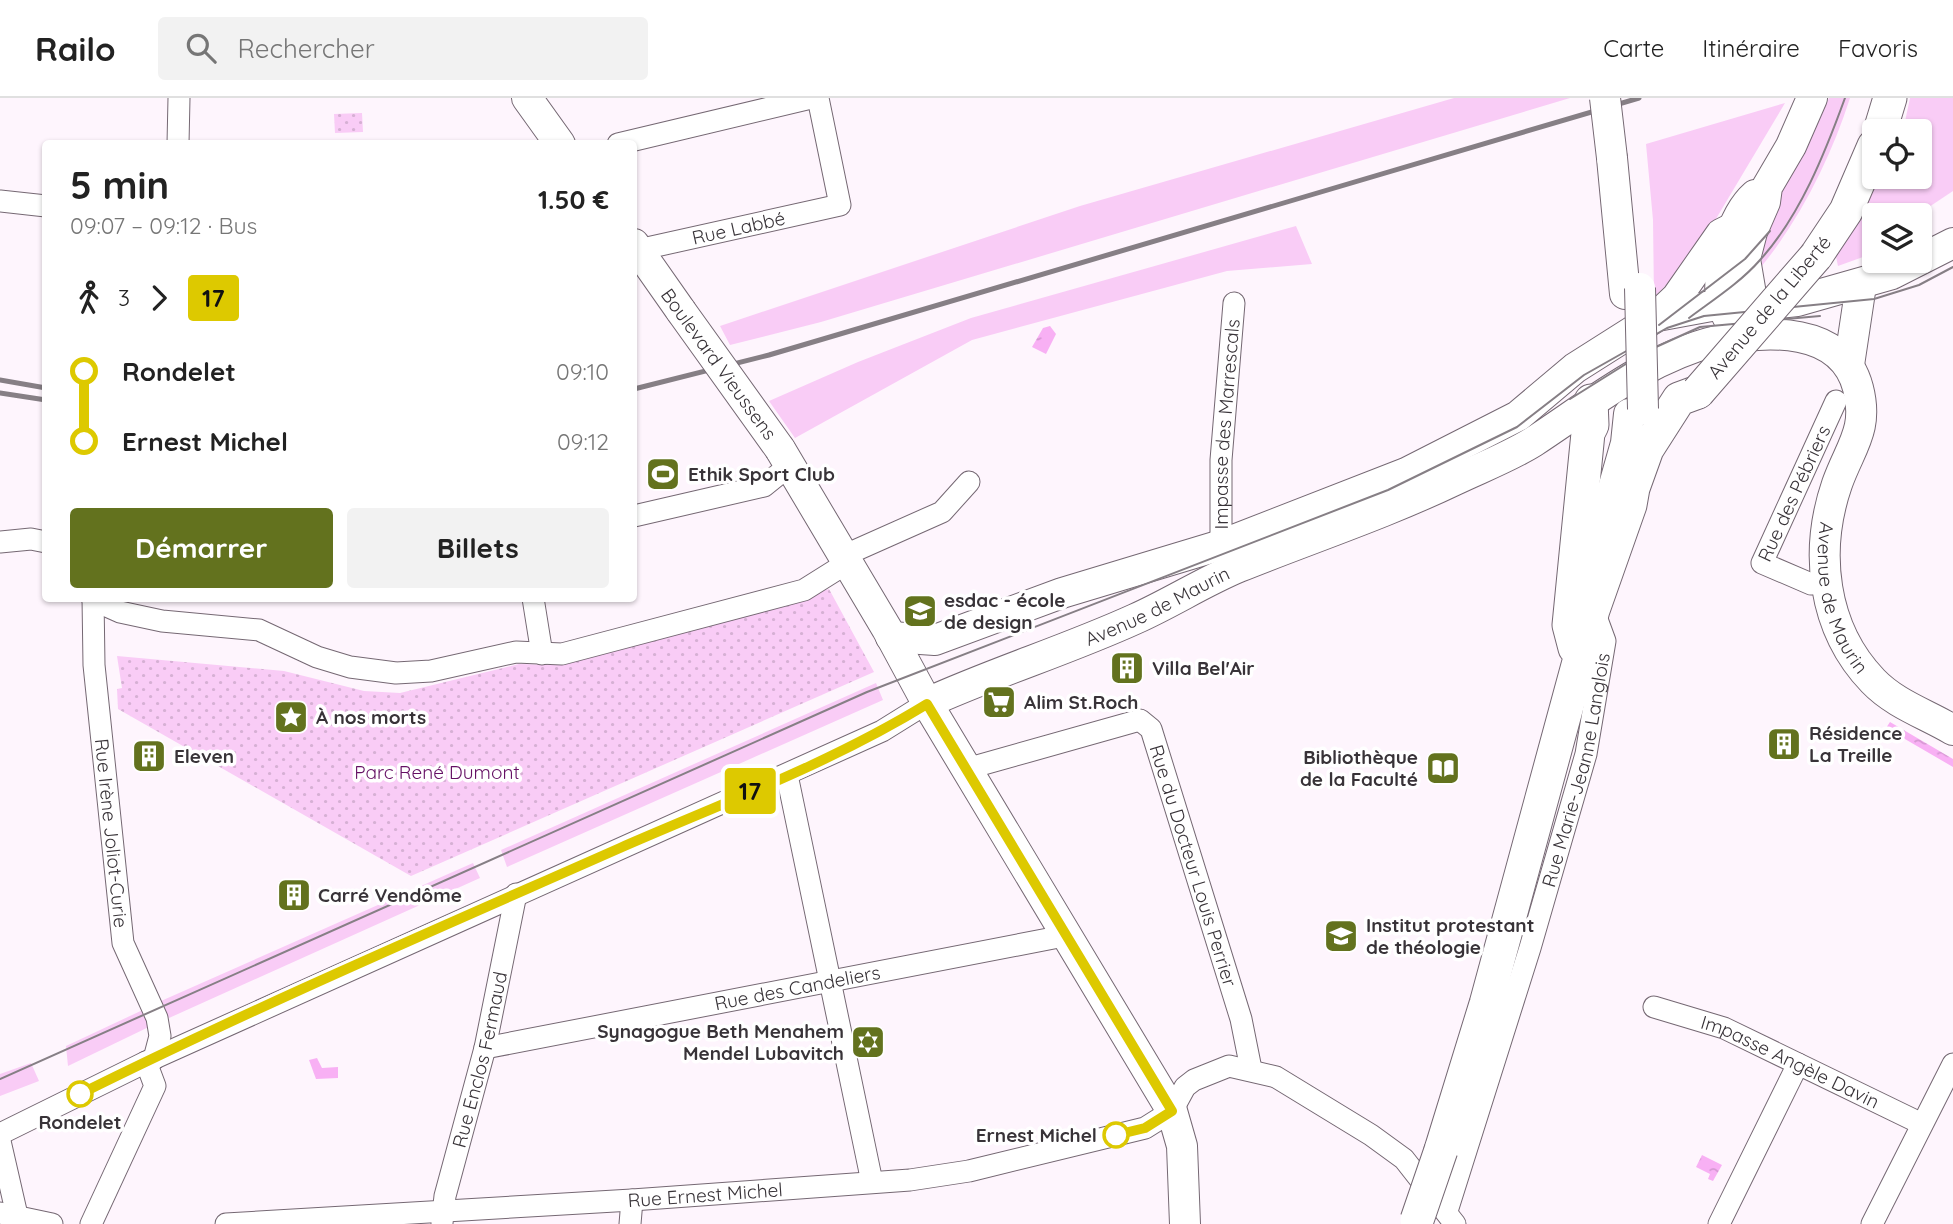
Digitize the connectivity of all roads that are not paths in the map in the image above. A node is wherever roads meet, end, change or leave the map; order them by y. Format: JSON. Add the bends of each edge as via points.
{"nodes":[{"id":1,"x":179,"y":98,"type":"edge"},
{"id":2,"x":527,"y":98,"type":"edge"},
{"id":3,"x":811,"y":98,"type":"edge"},
{"id":4,"x":818,"y":98,"type":"edge"},
{"id":5,"x":1605,"y":98,"type":"edge"},
{"id":6,"x":1626,"y":98,"type":"edge"},
{"id":7,"x":1812,"y":98,"type":"edge"},
{"id":8,"x":1891,"y":98,"type":"edge"},
{"id":9,"x":1884,"y":119,"type":"edge"},
{"id":10,"x":178,"y":140,"type":"edge"},
{"id":11,"x":557,"y":140,"type":"edge"},
{"id":12,"x":635,"y":140,"type":"edge"},
{"id":13,"x":1622,"y":155,"type":"junction"},
{"id":14,"x":1862,"y":174,"type":"edge"},
{"id":15,"x":1767,"y":187,"type":"junction"},
{"id":16,"x":0,"y":201,"type":"edge"},
{"id":17,"x":42,"y":206,"type":"edge"},
{"id":18,"x":1731,"y":228,"type":"junction"},
{"id":19,"x":1953,"y":243,"type":"edge"},
{"id":20,"x":637,"y":247,"type":"edge"},
{"id":21,"x":637,"y":248,"type":"edge"},
{"id":22,"x":1861,"y":285,"type":"junction"},
{"id":23,"x":1234,"y":303,"type":"dead end"},
{"id":24,"x":1722,"y":304,"type":"junction"},
{"id":25,"x":1754,"y":306,"type":"junction"},
{"id":26,"x":1657,"y":316,"type":"junction"},
{"id":27,"x":1740,"y":337,"type":"junction"},
{"id":28,"x":1849,"y":365,"type":"junction"},
{"id":29,"x":1836,"y":401,"type":"dead end"},
{"id":30,"x":1665,"y":411,"type":"junction"},
{"id":31,"x":1584,"y":416,"type":"junction"},
{"id":32,"x":785,"y":457,"type":"junction"},
{"id":33,"x":969,"y":482,"type":"dead end"},
{"id":34,"x":1638,"y":499,"type":"junction"},
{"id":35,"x":637,"y":515,"type":"edge"},
{"id":36,"x":5,"y":541,"type":"edge"},
{"id":37,"x":42,"y":542,"type":"edge"},
{"id":38,"x":1221,"y":545,"type":"junction"},
{"id":39,"x":845,"y":560,"type":"junction"},
{"id":40,"x":1604,"y":579,"type":"junction"},
{"id":41,"x":1825,"y":583,"type":"junction"},
{"id":42,"x":93,"y":602,"type":"edge"},
{"id":43,"x":99,"y":602,"type":"edge"},
{"id":44,"x":534,"y":602,"type":"edge"},
{"id":45,"x":1594,"y":610,"type":"junction"},
{"id":46,"x":891,"y":637,"type":"junction"},
{"id":47,"x":935,"y":640,"type":"junction"},
{"id":48,"x":542,"y":654,"type":"junction"},
{"id":49,"x":1579,"y":664,"type":"junction"},
{"id":50,"x":911,"y":674,"type":"junction"},
{"id":51,"x":927,"y":704,"type":"junction"},
{"id":52,"x":1952,"y":728,"type":"edge"},
{"id":53,"x":966,"y":769,"type":"junction"},
{"id":54,"x":787,"y":775,"type":"junction"},
{"id":55,"x":516,"y":894,"type":"junction"},
{"id":56,"x":1069,"y":935,"type":"junction"},
{"id":57,"x":832,"y":981,"type":"junction"},
{"id":58,"x":1654,"y":1007,"type":"dead end"},
{"id":59,"x":485,"y":1048,"type":"junction"},
{"id":60,"x":150,"y":1060,"type":"junction"},
{"id":61,"x":1798,"y":1064,"type":"junction"},
{"id":62,"x":1953,"y":1064,"type":"edge"},
{"id":63,"x":1251,"y":1069,"type":"junction"},
{"id":64,"x":1945,"y":1100,"type":"edge"},
{"id":65,"x":1172,"y":1111,"type":"junction"},
{"id":66,"x":1922,"y":1124,"type":"junction"},
{"id":67,"x":0,"y":1135,"type":"edge"},
{"id":68,"x":0,"y":1141,"type":"edge"},
{"id":69,"x":872,"y":1182,"type":"junction"},
{"id":70,"x":632,"y":1200,"type":"junction"},
{"id":71,"x":525,"y":1215,"type":"edge"},
{"id":72,"x":443,"y":1217,"type":"edge"},
{"id":73,"x":13,"y":1219,"type":"edge"},
{"id":74,"x":1434,"y":1220,"type":"edge"},
{"id":75,"x":52,"y":1224,"type":"edge"},
{"id":76,"x":91,"y":1224,"type":"edge"},
{"id":77,"x":226,"y":1224,"type":"edge"},
{"id":78,"x":630,"y":1224,"type":"edge"},
{"id":79,"x":1185,"y":1224,"type":"edge"},
{"id":80,"x":1719,"y":1224,"type":"edge"},
{"id":81,"x":1872,"y":1224,"type":"edge"}],
"edges":[{"from":1,"to":10,"type":"street"},
{"from":2,"to":11,"type":"street"},
{"from":3,"to":12,"type":"street"},
{"from":4,"to":20,"type":"street","name":"Rue Labbé","via":[[840,205]]},
{"from":5,"to":13,"type":"street","bridge":true},
{"from":6,"to":13,"type":"street"},
{"from":7,"to":15,"type":"street"},
{"from":8,"to":9,"type":"main road"},
{"from":13,"to":30,"type":"street","bridge":true,"via":[[1640,223],[1632,291]]},
{"from":14,"to":30,"type":"main road","name":"Avenue de la Liberté","bridge":true,"via":[[1846,212],[1816,256]]},
{"from":15,"to":18,"type":"street","via":[[1752,197]]},
{"from":15,"to":25,"type":"street","via":[[1745,259]]},
{"from":16,"to":17,"type":"street"},
{"from":18,"to":24,"type":"street"},
{"from":18,"to":26,"type":"street","via":[[1721,234],[1677,297]]},
{"from":19,"to":22,"type":"street","name":"Avenue de Maurin","via":[[1916,264]]},
{"from":21,"to":32,"type":"street","name":"Boulevard Vieussens","bridge":true},
{"from":22,"to":25,"type":"street","name":"Avenue de Maurin"},
{"from":22,"to":28,"type":"street"},
{"from":23,"to":38,"type":"street","name":"Impasse des Marrescals","via":[[1221,460]]},
{"from":24,"to":25,"type":"street","name":"Avenue de Maurin"},
{"from":24,"to":26,"type":"street","name":"Avenue de Maurin"},
{"from":24,"to":27,"type":"street"},
{"from":25,"to":27,"type":"street"},
{"from":26,"to":38,"type":"street","name":"Avenue de Maurin","via":[[1575,368],[1510,421],[1406,473]]},
{"from":27,"to":28,"type":"street","name":"Avenue de Maurin","via":[[1792,334],[1808,338]]},
{"from":27,"to":31,"type":"street","name":"Avenue de Maurin","via":[[1686,350]]},
{"from":28,"to":41,"type":"street","name":"Avenue de Maurin","via":[[1861,400],[1862,425],[1831,509]]},
{"from":29,"to":41,"type":"street","name":"Rue des Pébriers","via":[[1762,563],[1811,584]]},
{"from":30,"to":34,"type":"main road","name":"Avenue de la Liberté"},
{"from":30,"to":34,"type":"main road","name":"Avenue de la Liberté","via":[[1633,488]]},
{"from":30,"to":40,"type":"street","via":[[1626,443],[1599,538]]},
{"from":31,"to":49,"type":"main road","via":[[1569,625]]},
{"from":31,"to":51,"type":"street","name":"Avenue de Maurin","via":[[1416,498],[1239,567],[1136,619]]},
{"from":32,"to":35,"type":"street","via":[[764,486]]},
{"from":32,"to":39,"type":"street","name":"Boulevard Vieussens"},
{"from":33,"to":39,"type":"street","via":[[942,512]]},
{"from":34,"to":40,"type":"main road","name":"Avenue de la Liberté"},
{"from":36,"to":37,"type":"street"},
{"from":38,"to":47,"type":"street","name":"Avenue de Maurin","via":[[1062,593]]},
{"from":39,"to":46,"type":"street","name":"Boulevard Vieussens"},
{"from":39,"to":48,"type":"street","via":[[804,590],[562,654]]},
{"from":40,"to":45,"type":"main road","name":"Avenue de la Liberté"},
{"from":41,"to":52,"type":"street","name":"Avenue de Maurin","via":[[1842,636],[1873,681]]},
{"from":42,"to":60,"type":"street","name":"Rue Irène Joliot-Curie","via":[[94,665],[123,943],[157,1018],[160,1036]]},
{"from":43,"to":48,"type":"street","via":[[120,612],[162,621],[260,630],[317,657],[396,673],[431,671],[516,652]]},
{"from":44,"to":48,"type":"street"},
{"from":45,"to":49,"type":"main road","name":"Avenue de la Liberté"},
{"from":45,"to":74,"type":"street","name":"Rue Marie-Jeanne Langlois","via":[[1605,641],[1586,754],[1530,948]]},
{"from":46,"to":47,"type":"street","name":"Avenue de Maurin"},
{"from":46,"to":50,"type":"street","name":"Boulevard Vieussens"},
{"from":47,"to":50,"type":"street"},
{"from":49,"to":74,"type":"main road","name":"Avenue de la Liberté","bridge":true,"via":[[1441,1150]]},
{"from":50,"to":51,"type":"street","name":"Boulevard Vieussens"},
{"from":51,"to":53,"type":"street","name":"Boulevard Vieussens"},
{"from":51,"to":54,"type":"street","name":"Avenue de Maurin","via":[[882,731]]},
{"from":53,"to":56,"type":"street","name":"Boulevard Vieussens"},
{"from":53,"to":63,"type":"street","name":"Rue du Docteur Louis Perrier","via":[[1140,720],[1151,729],[1241,1019]]},
{"from":54,"to":55,"type":"street","name":"Avenue de Maurin"},
{"from":54,"to":57,"type":"street"},
{"from":55,"to":59,"type":"street","name":"Rue Enclos Fermaud"},
{"from":55,"to":60,"type":"street","name":"Avenue de Maurin"},
{"from":56,"to":57,"type":"street","name":"Rue des Candeliers"},
{"from":56,"to":65,"type":"street","name":"Boulevard Vieussens"},
{"from":57,"to":59,"type":"street","name":"Rue des Candeliers"},
{"from":57,"to":69,"type":"street"},
{"from":58,"to":61,"type":"street","name":"Impasse Angèle Davin","via":[[1724,1028]]},
{"from":59,"to":72,"type":"street","name":"Rue Enclos Fermaud"},
{"from":60,"to":67,"type":"street","name":"Avenue de Maurin"},
{"from":60,"to":76,"type":"street","name":"Rue Irène Joliot-Curie","via":[[155,1086]]},
{"from":61,"to":66,"type":"street","name":"Impasse Angèle Davin"},
{"from":61,"to":80,"type":"street"},
{"from":62,"to":64,"type":"street"},
{"from":63,"to":65,"type":"street","via":[[1229,1066],[1205,1073],[1185,1087]]},
{"from":63,"to":74,"type":"street","via":[[1276,1077],[1404,1159]]},
{"from":64,"to":66,"type":"street"},
{"from":65,"to":69,"type":"street","name":"Rue Ernest Michel","via":[[1145,1128],[970,1171]]},
{"from":65,"to":79,"type":"street","name":"Boulevard Vieussens","via":[[1182,1146]]},
{"from":66,"to":81,"type":"street"},
{"from":68,"to":73,"type":"street"},
{"from":69,"to":70,"type":"street","name":"Rue Ernest Michel"},
{"from":70,"to":71,"type":"street","name":"Rue Ernest Michel"},
{"from":70,"to":78,"type":"street"},
{"from":71,"to":72,"type":"street","name":"Rue Ernest Michel"},
{"from":72,"to":77,"type":"street","name":"Rue Ernest Michel"},
{"from":73,"to":75,"type":"street"}]}
